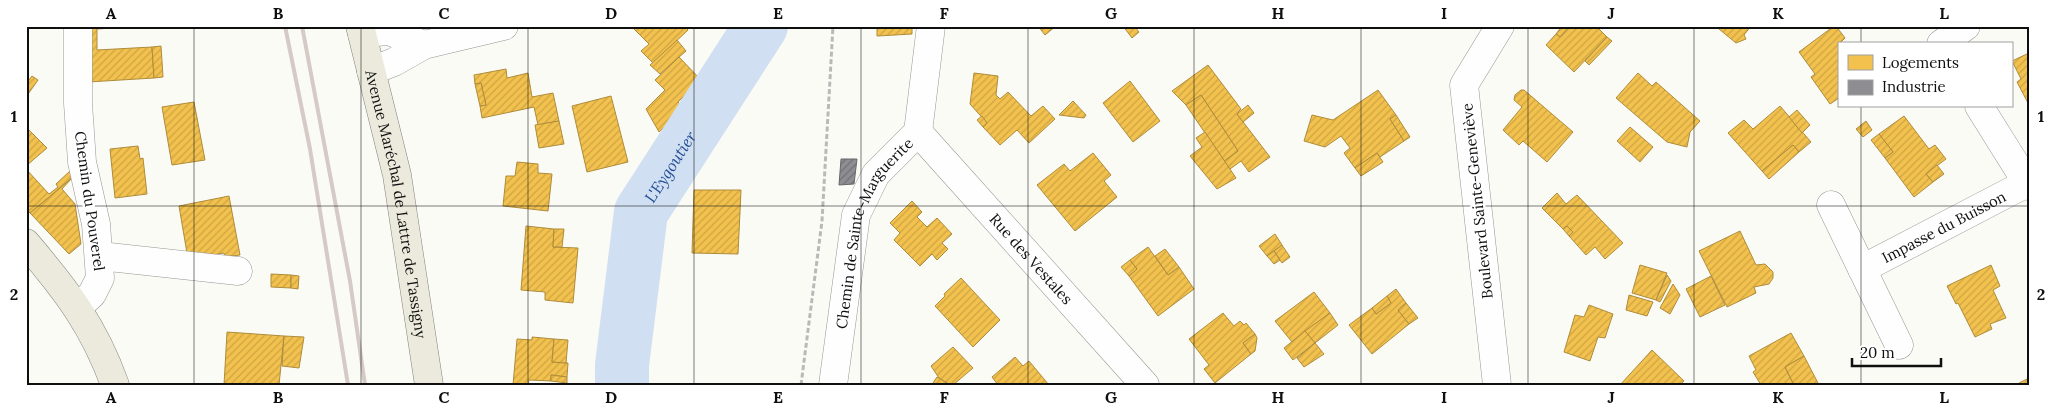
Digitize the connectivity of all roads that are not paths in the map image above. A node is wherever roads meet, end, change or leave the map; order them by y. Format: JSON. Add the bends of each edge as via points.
{"nodes":[{"id":1,"x":78,"y":26,"type":"edge"},
{"id":2,"x":504,"y":26,"type":"edge"},
{"id":3,"x":931,"y":26,"type":"edge"},
{"id":4,"x":1500,"y":26,"type":"edge"},
{"id":5,"x":1926,"y":26,"type":"edge"},
{"id":6,"x":1966,"y":26,"type":"edge"},
{"id":7,"x":361,"y":30,"type":"edge"},
{"id":8,"x":1938,"y":42,"type":"edge"},
{"id":9,"x":1943,"y":42,"type":"edge"},
{"id":10,"x":424,"y":45,"type":"junction"},
{"id":11,"x":371,"y":71,"type":"junction"},
{"id":12,"x":1979,"y":108,"type":"edge"},
{"id":13,"x":918,"y":132,"type":"junction"},
{"id":14,"x":2028,"y":184,"type":"edge"},
{"id":15,"x":1832,"y":205,"type":"dead end"},
{"id":16,"x":26,"y":244,"type":"edge"},
{"id":17,"x":100,"y":256,"type":"junction"},
{"id":18,"x":1862,"y":269,"type":"junction"},
{"id":19,"x":238,"y":270,"type":"dead end"},
{"id":20,"x":78,"y":307,"type":"junction"},
{"id":21,"x":1899,"y":345,"type":"dead end"},
{"id":22,"x":115,"y":385,"type":"edge"},
{"id":23,"x":429,"y":385,"type":"edge"},
{"id":24,"x":833,"y":385,"type":"edge"},
{"id":25,"x":1145,"y":385,"type":"edge"},
{"id":26,"x":1497,"y":385,"type":"edge"}],
"edges":[{"from":1,"to":17,"type":"street","name":"Chemin du Pouverel","via":[[82,162]]},
{"from":2,"to":10,"type":"street"},
{"from":3,"to":13,"type":"street","name":"Chemin de Sainte-Marguerite"},
{"from":4,"to":26,"type":"street","name":"Boulevard Sainte-Geneviève","via":[[1464,85]]},
{"from":5,"to":8,"type":"street"},
{"from":6,"to":9,"type":"street"},
{"from":7,"to":10,"type":"street","via":[[389,31]]},
{"from":7,"to":11,"type":"main road","name":"Avenue Maréchal de Lattre de Tassigny"},
{"from":10,"to":11,"type":"street"},
{"from":11,"to":23,"type":"main road","name":"Avenue Maréchal de Lattre de Tassigny","via":[[397,175]]},
{"from":12,"to":14,"type":"street"},
{"from":13,"to":24,"type":"street","name":"Chemin de Sainte-Marguerite","via":[[876,174],[856,215]]},
{"from":13,"to":25,"type":"street","name":"Rue des Vestales"},
{"from":14,"to":18,"type":"street","name":"Impasse du Buisson"},
{"from":15,"to":18,"type":"street"},
{"from":16,"to":20,"type":"main road"},
{"from":17,"to":19,"type":"street"},
{"from":17,"to":20,"type":"street","name":"Chemin du Pouverel","via":[[100,278],[92,294]]},
{"from":18,"to":21,"type":"street"},
{"from":20,"to":22,"type":"main road"}]}
